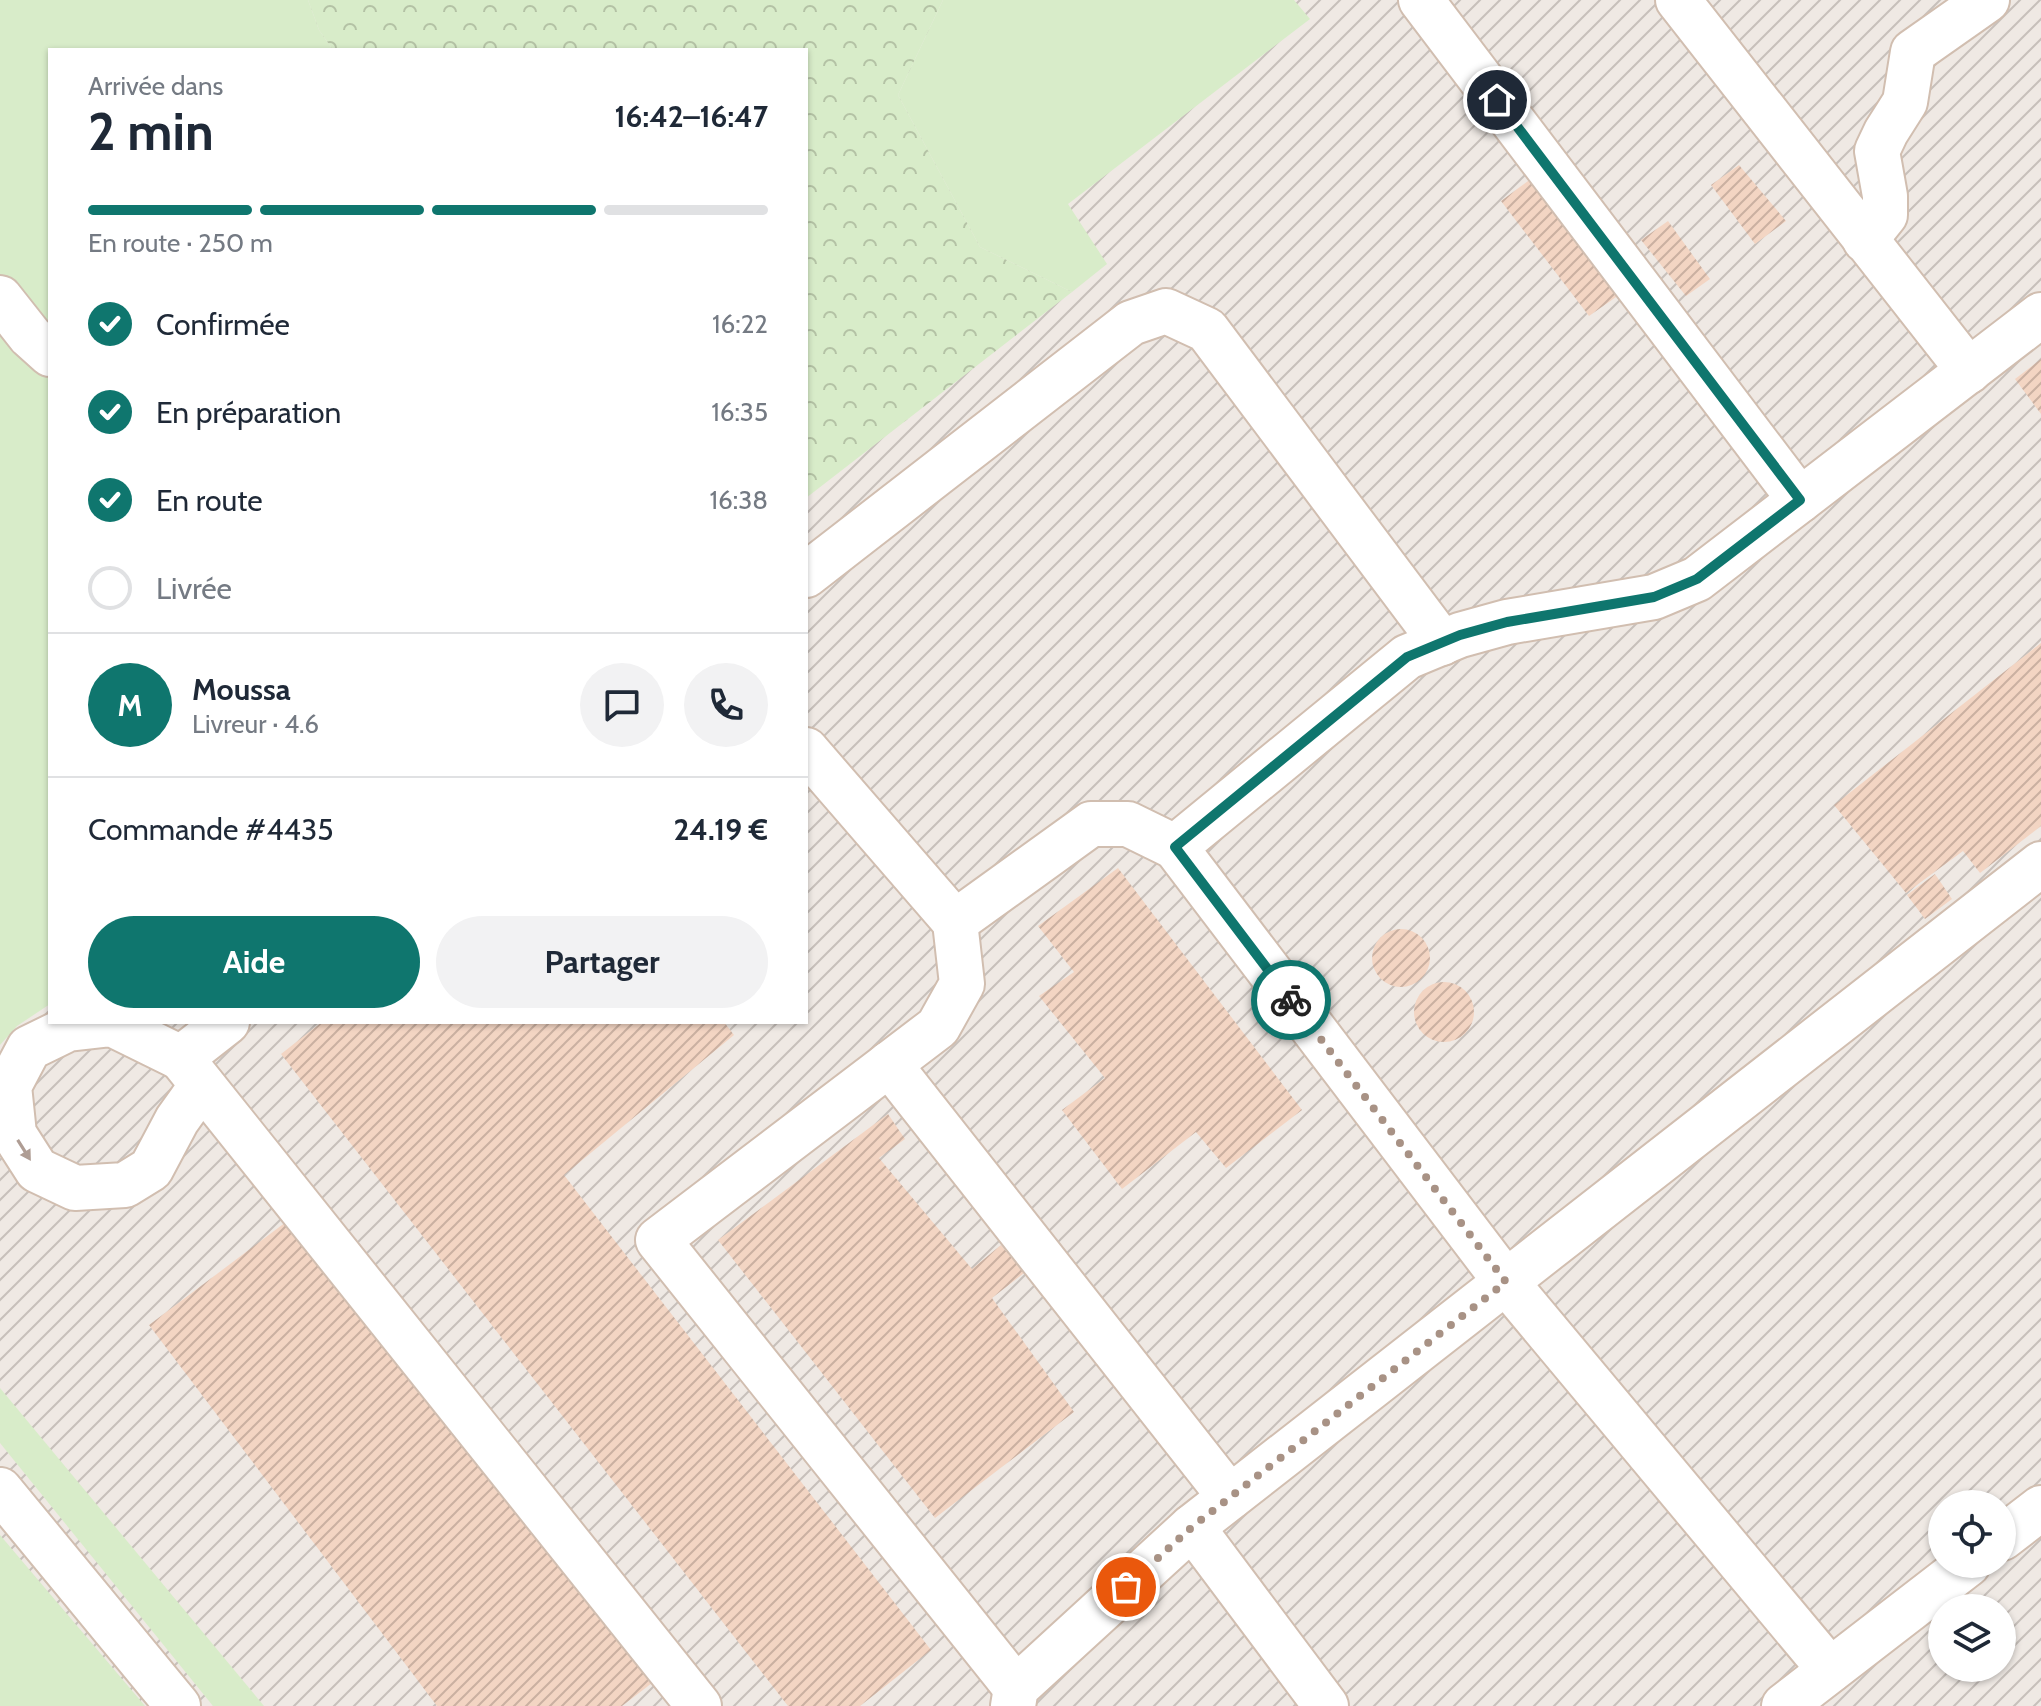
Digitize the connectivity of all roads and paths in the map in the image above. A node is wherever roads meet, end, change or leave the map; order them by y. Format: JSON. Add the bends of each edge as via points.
{"nodes":[{"id":1,"x":1421,"y":0,"type":"edge"},
{"id":2,"x":1678,"y":0,"type":"edge"},
{"id":3,"x":1987,"y":0,"type":"edge"},
{"id":4,"x":1865,"y":240,"type":"junction"},
{"id":5,"x":0,"y":298,"type":"edge"},
{"id":6,"x":2041,"y":315,"type":"edge"},
{"id":7,"x":48,"y":352,"type":"edge"},
{"id":8,"x":1969,"y":371,"type":"junction"},
{"id":9,"x":1800,"y":500,"type":"junction"},
{"id":10,"x":808,"y":573,"type":"edge"},
{"id":11,"x":1442,"y":643,"type":"junction"},
{"id":12,"x":808,"y":752,"type":"edge"},
{"id":13,"x":1175,"y":847,"type":"junction"},
{"id":14,"x":2041,"y":864,"type":"edge"},
{"id":15,"x":955,"y":922,"type":"junction"},
{"id":16,"x":226,"y":1024,"type":"edge"},
{"id":17,"x":889,"y":1064,"type":"junction"},
{"id":18,"x":1506,"y":1282,"type":"junction"},
{"id":19,"x":0,"y":1490,"type":"edge"},
{"id":20,"x":1230,"y":1497,"type":"junction"},
{"id":21,"x":2041,"y":1508,"type":"edge"},
{"id":22,"x":1192,"y":1527,"type":"junction"},
{"id":23,"x":2016,"y":1527,"type":"edge"},
{"id":24,"x":1950,"y":1578,"type":"edge"},
{"id":25,"x":1830,"y":1670,"type":"junction"},
{"id":26,"x":1014,"y":1697,"type":"edge"},
{"id":27,"x":178,"y":1706,"type":"edge"},
{"id":28,"x":699,"y":1706,"type":"edge"},
{"id":29,"x":1326,"y":1706,"type":"edge"},
{"id":30,"x":1784,"y":1706,"type":"edge"}],
"edges":[{"from":1,"to":9,"type":"lane"},
{"from":2,"to":4,"type":"lane"},
{"from":3,"to":4,"type":"lane","via":[[1913,52],[1905,102],[1877,151],[1885,215]]},
{"from":4,"to":8,"type":"lane"},
{"from":5,"to":7,"type":"lane"},
{"from":6,"to":8,"type":"lane"},
{"from":8,"to":9,"type":"lane"},
{"from":9,"to":11,"type":"lane","via":[[1697,579],[1654,597],[1507,622]]},
{"from":10,"to":11,"type":"lane","via":[[1131,323],[1166,311],[1207,330]]},
{"from":11,"to":13,"type":"lane","via":[[1407,657]]},
{"from":12,"to":15,"type":"lane"},
{"from":13,"to":15,"type":"lane","via":[[1128,824],[1091,824]]},
{"from":13,"to":18,"type":"lane"},
{"from":14,"to":18,"type":"lane"},
{"from":15,"to":17,"type":"lane","via":[[962,984],[938,1027]]},
{"from":16,"to":28,"type":"lane","via":[[191,1071]]},
{"from":17,"to":20,"type":"lane"},
{"from":17,"to":26,"type":"lane","via":[[658,1240]]},
{"from":18,"to":20,"type":"lane"},
{"from":18,"to":25,"type":"lane"},
{"from":19,"to":27,"type":"lane"},
{"from":20,"to":22,"type":"lane"},
{"from":21,"to":23,"type":"lane"},
{"from":22,"to":26,"type":"lane"},
{"from":22,"to":29,"type":"lane"},
{"from":24,"to":25,"type":"lane"},
{"from":25,"to":30,"type":"lane"}]}
